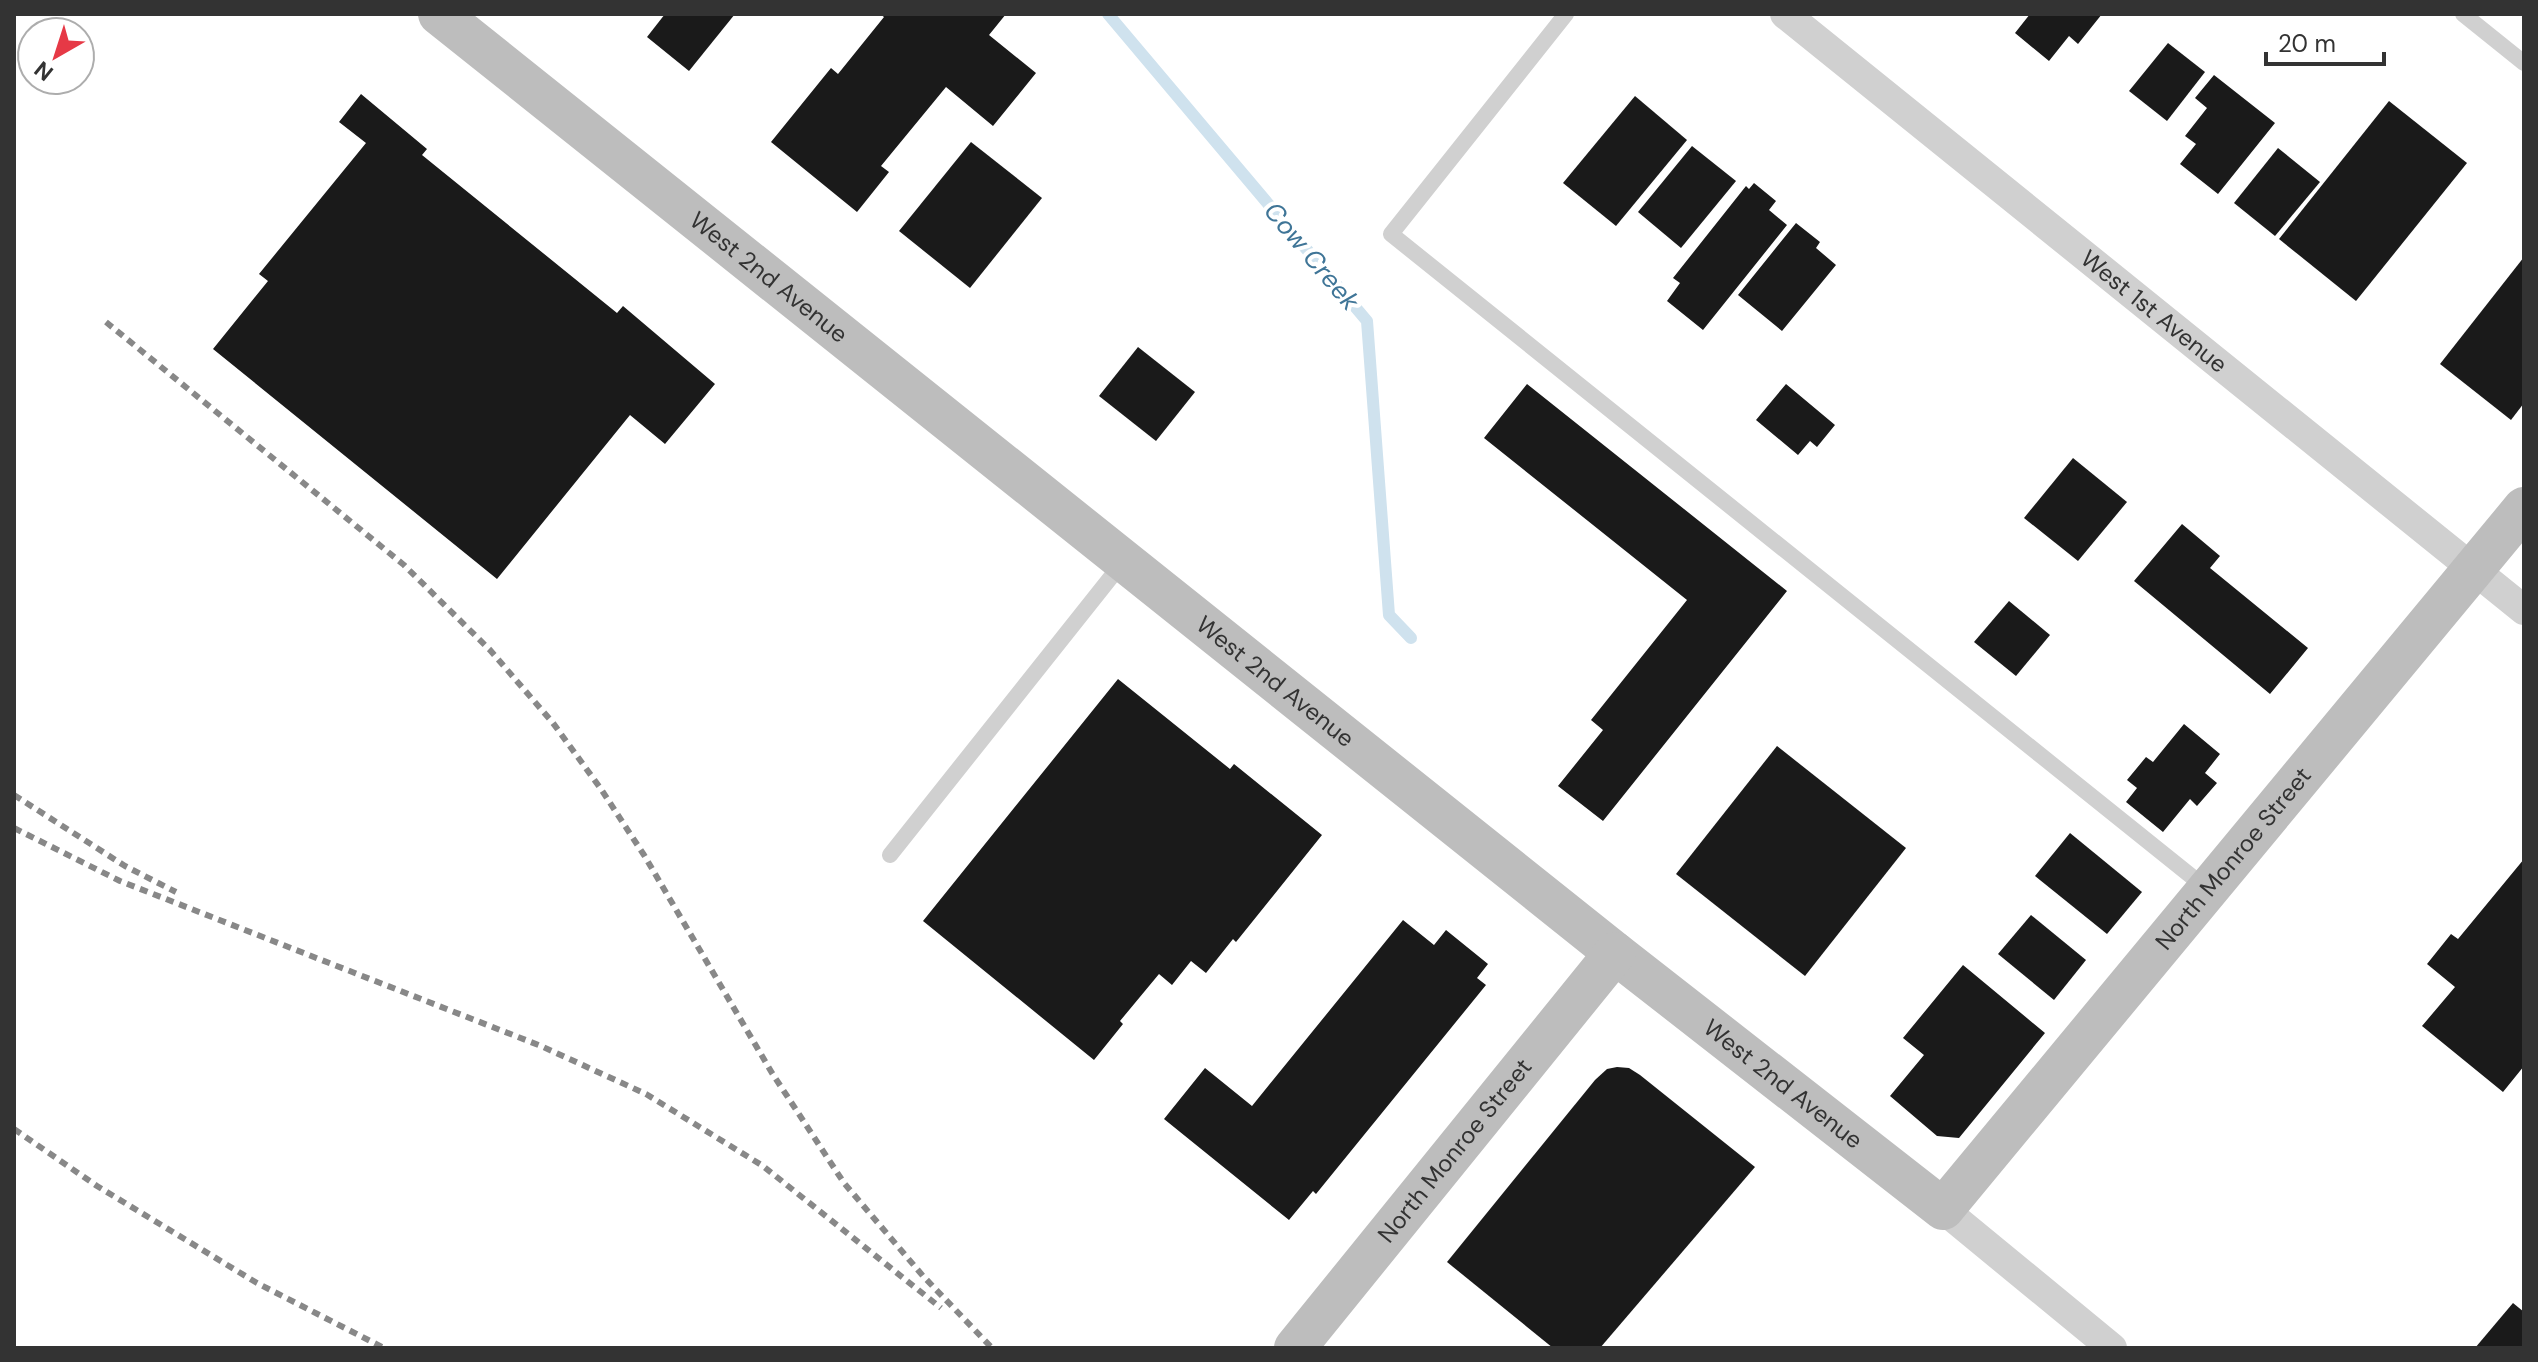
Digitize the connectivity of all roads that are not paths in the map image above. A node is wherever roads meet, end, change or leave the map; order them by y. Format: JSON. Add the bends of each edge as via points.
{"nodes":[{"id":1,"x":439,"y":14,"type":"edge"},
{"id":2,"x":1566,"y":14,"type":"edge"},
{"id":3,"x":1785,"y":14,"type":"edge"},
{"id":4,"x":2463,"y":14,"type":"edge"},
{"id":5,"x":2524,"y":63,"type":"edge"},
{"id":6,"x":2524,"y":508,"type":"edge"},
{"id":7,"x":1124,"y":561,"type":"junction"},
{"id":8,"x":2474,"y":570,"type":"junction"},
{"id":9,"x":2524,"y":610,"type":"edge"},
{"id":10,"x":890,"y":855,"type":"dead end"},
{"id":11,"x":2208,"y":890,"type":"junction"},
{"id":12,"x":1615,"y":953,"type":"junction"},
{"id":13,"x":1943,"y":1209,"type":"junction"},
{"id":14,"x":1295,"y":1348,"type":"edge"},
{"id":15,"x":2112,"y":1348,"type":"edge"}],
"edges":[{"from":1,"to":7,"type":"street","name":"West 2nd Avenue"},
{"from":2,"to":11,"type":"lane","via":[[1391,234]]},
{"from":3,"to":8,"type":"street","name":"West 1st Avenue"},
{"from":4,"to":5,"type":"lane"},
{"from":6,"to":8,"type":"street","name":"North Monroe Street"},
{"from":7,"to":10,"type":"lane"},
{"from":7,"to":12,"type":"street","name":"West 2nd Avenue"},
{"from":8,"to":9,"type":"street","name":"West 1st Avenue"},
{"from":8,"to":11,"type":"street","name":"North Monroe Street"},
{"from":11,"to":13,"type":"street","name":"North Monroe Street"},
{"from":12,"to":13,"type":"street","name":"West 2nd Avenue"},
{"from":12,"to":14,"type":"street","name":"North Monroe Street"},
{"from":13,"to":15,"type":"street","name":"West 2nd Avenue"}]}
